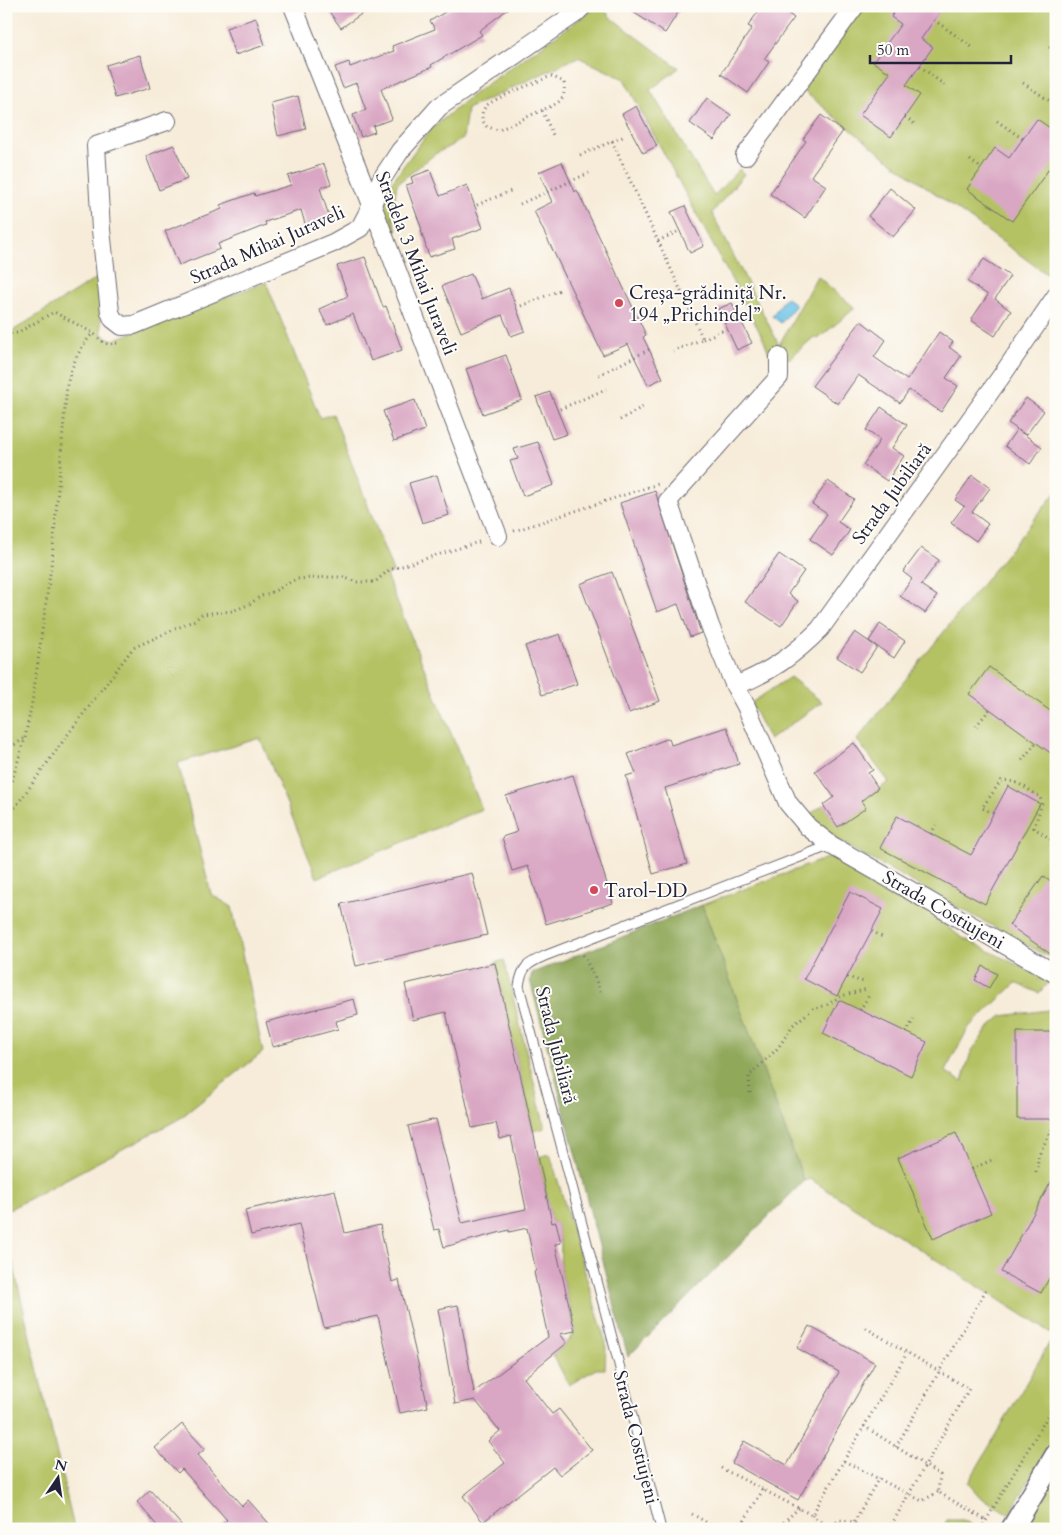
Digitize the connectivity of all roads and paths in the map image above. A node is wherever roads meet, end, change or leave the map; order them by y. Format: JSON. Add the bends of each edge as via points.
{"nodes":[{"id":1,"x":293,"y":6,"type":"edge"},
{"id":2,"x":855,"y":6,"type":"edge"},
{"id":3,"x":990,"y":6,"type":"edge"},
{"id":4,"x":576,"y":9,"type":"edge"},
{"id":5,"x":997,"y":12,"type":"dead end"},
{"id":6,"x":934,"y":20,"type":"dead end"},
{"id":7,"x":1049,"y":46,"type":"dead end"},
{"id":8,"x":972,"y":47,"type":"dead end"},
{"id":9,"x":1056,"y":51,"type":"edge"},
{"id":10,"x":920,"y":66,"type":"dead end"},
{"id":11,"x":1023,"y":83,"type":"dead end"},
{"id":12,"x":944,"y":85,"type":"dead end"},
{"id":13,"x":1056,"y":105,"type":"edge"},
{"id":14,"x":542,"y":110,"type":"junction"},
{"id":15,"x":905,"y":117,"type":"dead end"},
{"id":16,"x":167,"y":121,"type":"dead end"},
{"id":17,"x":997,"y":121,"type":"dead end"},
{"id":18,"x":916,"y":125,"type":"dead end"},
{"id":19,"x":554,"y":135,"type":"dead end"},
{"id":20,"x":625,"y":136,"type":"dead end"},
{"id":21,"x":1023,"y":139,"type":"dead end"},
{"id":22,"x":612,"y":141,"type":"junction"},
{"id":23,"x":580,"y":155,"type":"dead end"},
{"id":24,"x":745,"y":156,"type":"dead end"},
{"id":25,"x":970,"y":160,"type":"dead end"},
{"id":26,"x":981,"y":168,"type":"dead end"},
{"id":27,"x":589,"y":173,"type":"dead end"},
{"id":28,"x":513,"y":190,"type":"dead end"},
{"id":29,"x":520,"y":204,"type":"dead end"},
{"id":30,"x":372,"y":205,"type":"junction"},
{"id":31,"x":477,"y":205,"type":"dead end"},
{"id":32,"x":677,"y":232,"type":"dead end"},
{"id":33,"x":658,"y":241,"type":"junction"},
{"id":34,"x":560,"y":290,"type":"dead end"},
{"id":35,"x":1056,"y":296,"type":"edge"},
{"id":36,"x":521,"y":306,"type":"dead end"},
{"id":37,"x":726,"y":330,"type":"dead end"},
{"id":38,"x":6,"y":334,"type":"edge"},
{"id":39,"x":703,"y":339,"type":"junction"},
{"id":40,"x":650,"y":349,"type":"dead end"},
{"id":41,"x":673,"y":351,"type":"dead end"},
{"id":42,"x":779,"y":357,"type":"dead end"},
{"id":43,"x":599,"y":375,"type":"dead end"},
{"id":44,"x":606,"y":389,"type":"dead end"},
{"id":45,"x":644,"y":406,"type":"dead end"},
{"id":46,"x":560,"y":408,"type":"dead end"},
{"id":47,"x":620,"y":420,"type":"dead end"},
{"id":48,"x":661,"y":483,"type":"dead end"},
{"id":49,"x":498,"y":536,"type":"junction"},
{"id":50,"x":735,"y":686,"type":"junction"},
{"id":51,"x":990,"y":709,"type":"dead end"},
{"id":52,"x":976,"y":726,"type":"dead end"},
{"id":53,"x":25,"y":738,"type":"junction"},
{"id":54,"x":1036,"y":743,"type":"dead end"},
{"id":55,"x":6,"y":750,"type":"edge"},
{"id":56,"x":1022,"y":760,"type":"dead end"},
{"id":57,"x":6,"y":800,"type":"edge"},
{"id":58,"x":993,"y":813,"type":"dead end"},
{"id":59,"x":6,"y":820,"type":"edge"},
{"id":60,"x":936,"y":825,"type":"dead end"},
{"id":61,"x":931,"y":834,"type":"dead end"},
{"id":62,"x":1052,"y":840,"type":"dead end"},
{"id":63,"x":831,"y":845,"type":"junction"},
{"id":64,"x":872,"y":931,"type":"dead end"},
{"id":65,"x":884,"y":938,"type":"dead end"},
{"id":66,"x":577,"y":943,"type":"junction"},
{"id":67,"x":1056,"y":974,"type":"edge"},
{"id":68,"x":848,"y":976,"type":"dead end"},
{"id":69,"x":864,"y":982,"type":"dead end"},
{"id":70,"x":867,"y":989,"type":"dead end"},
{"id":71,"x":601,"y":994,"type":"dead end"},
{"id":72,"x":870,"y":994,"type":"dead end"},
{"id":73,"x":860,"y":1010,"type":"dead end"},
{"id":74,"x":914,"y":1020,"type":"dead end"},
{"id":75,"x":906,"y":1032,"type":"dead end"},
{"id":76,"x":750,"y":1092,"type":"dead end"},
{"id":77,"x":1056,"y":1122,"type":"edge"},
{"id":78,"x":994,"y":1159,"type":"dead end"},
{"id":79,"x":972,"y":1168,"type":"dead end"},
{"id":80,"x":1036,"y":1172,"type":"dead end"},
{"id":81,"x":986,"y":1290,"type":"dead end"},
{"id":82,"x":866,"y":1328,"type":"dead end"},
{"id":83,"x":614,"y":1346,"type":"joint"},
{"id":84,"x":907,"y":1353,"type":"junction"},
{"id":85,"x":938,"y":1372,"type":"junction"},
{"id":86,"x":1056,"y":1402,"type":"edge"},
{"id":87,"x":864,"y":1426,"type":"junction"},
{"id":88,"x":896,"y":1447,"type":"junction"},
{"id":89,"x":1056,"y":1455,"type":"edge"},
{"id":90,"x":844,"y":1461,"type":"junction"},
{"id":91,"x":925,"y":1466,"type":"junction"},
{"id":92,"x":721,"y":1468,"type":"dead end"},
{"id":93,"x":879,"y":1478,"type":"junction"},
{"id":94,"x":763,"y":1490,"type":"junction"},
{"id":95,"x":938,"y":1492,"type":"junction"},
{"id":96,"x":909,"y":1494,"type":"junction"},
{"id":97,"x":800,"y":1508,"type":"junction"},
{"id":98,"x":692,"y":1514,"type":"dead end"},
{"id":99,"x":812,"y":1515,"type":"junction"},
{"id":100,"x":986,"y":1520,"type":"junction"},
{"id":101,"x":854,"y":1522,"type":"junction"},
{"id":102,"x":829,"y":1528,"type":"edge"},
{"id":103,"x":661,"y":1529,"type":"edge"},
{"id":104,"x":718,"y":1529,"type":"edge"},
{"id":105,"x":739,"y":1529,"type":"edge"},
{"id":106,"x":776,"y":1529,"type":"edge"},
{"id":107,"x":858,"y":1529,"type":"edge"},
{"id":108,"x":890,"y":1529,"type":"edge"},
{"id":109,"x":981,"y":1529,"type":"edge"},
{"id":110,"x":1012,"y":1529,"type":"edge"}],
"edges":[{"from":1,"to":30,"type":"street","name":"Stradela 3 Mihai Juraveli"},
{"from":2,"to":24,"type":"street"},
{"from":3,"to":5,"type":"path"},
{"from":4,"to":30,"type":"street","name":"Strada Mihai Juraveli","via":[[439,107],[400,151],[381,180]]},
{"from":6,"to":8,"type":"path"},
{"from":7,"to":9,"type":"path"},
{"from":10,"to":12,"type":"path"},
{"from":11,"to":13,"type":"path"},
{"from":14,"to":14,"type":"path","via":[[560,102],[565,90],[564,82],[551,76],[487,103],[482,114],[483,123],[498,130]]},
{"from":14,"to":19,"type":"path"},
{"from":15,"to":18,"type":"path"},
{"from":16,"to":30,"type":"street","name":"Strada Mihai Juraveli","via":[[96,146],[110,312],[116,323],[122,326],[134,325],[333,243],[360,228]]},
{"from":17,"to":21,"type":"path"},
{"from":20,"to":22,"type":"path"},
{"from":22,"to":23,"type":"path"},
{"from":22,"to":33,"type":"path"},
{"from":25,"to":26,"type":"path"},
{"from":27,"to":29,"type":"path"},
{"from":28,"to":31,"type":"path"},
{"from":30,"to":49,"type":"street","name":"Stradela 3 Mihai Juraveli"},
{"from":32,"to":33,"type":"path"},
{"from":33,"to":39,"type":"path"},
{"from":34,"to":36,"type":"path"},
{"from":35,"to":50,"type":"street","name":"Strada Jubiliară","via":[[820,629],[789,658]]},
{"from":37,"to":39,"type":"path"},
{"from":38,"to":53,"type":"path","via":[[17,333],[54,312],[93,332],[72,364],[68,385],[52,559]]},
{"from":39,"to":41,"type":"path"},
{"from":40,"to":43,"type":"path"},
{"from":42,"to":50,"type":"street","via":[[779,378],[668,501],[710,626]]},
{"from":44,"to":46,"type":"path"},
{"from":45,"to":47,"type":"path"},
{"from":48,"to":49,"type":"path"},
{"from":49,"to":59,"type":"path","via":[[389,570],[375,582],[356,582],[343,577],[296,580],[248,605],[202,614],[133,648]]},
{"from":50,"to":63,"type":"street","via":[[788,803],[808,827]]},
{"from":51,"to":52,"type":"path"},
{"from":53,"to":55,"type":"path"},
{"from":53,"to":57,"type":"path"},
{"from":54,"to":56,"type":"path"},
{"from":58,"to":62,"type":"path","via":[[982,808],[1001,782],[1013,782],[1040,797],[1042,803],[1034,828]]},
{"from":60,"to":61,"type":"path"},
{"from":63,"to":66,"type":"lane","name":"Strada Jubiliară"},
{"from":63,"to":67,"type":"street","name":"Strada Costiujeni"},
{"from":64,"to":65,"type":"path"},
{"from":66,"to":71,"type":"path"},
{"from":66,"to":83,"type":"lane","name":"Strada Jubiliară","via":[[529,962],[521,974],[519,986]]},
{"from":68,"to":69,"type":"path"},
{"from":70,"to":76,"type":"path","via":[[840,996],[813,1009],[793,1025],[778,1048],[749,1076]]},
{"from":72,"to":73,"type":"path"},
{"from":74,"to":75,"type":"path"},
{"from":77,"to":80,"type":"path","via":[[1039,1154]]},
{"from":78,"to":79,"type":"path"},
{"from":81,"to":85,"type":"path"},
{"from":82,"to":84,"type":"path"},
{"from":83,"to":103,"type":"lane","name":"Strada Costiujeni"},
{"from":84,"to":85,"type":"path"},
{"from":84,"to":87,"type":"path"},
{"from":85,"to":88,"type":"path"},
{"from":85,"to":91,"type":"path","via":[[969,1389]]},
{"from":86,"to":100,"type":"path"},
{"from":87,"to":88,"type":"path"},
{"from":87,"to":90,"type":"path"},
{"from":88,"to":91,"type":"path"},
{"from":89,"to":110,"type":"street"},
{"from":90,"to":93,"type":"path"},
{"from":90,"to":99,"type":"path"},
{"from":91,"to":95,"type":"path","via":[[940,1476]]},
{"from":91,"to":96,"type":"path"},
{"from":92,"to":94,"type":"path"},
{"from":93,"to":96,"type":"path"},
{"from":93,"to":101,"type":"path"},
{"from":94,"to":97,"type":"path"},
{"from":94,"to":105,"type":"path"},
{"from":95,"to":96,"type":"path","via":[[922,1500]]},
{"from":95,"to":100,"type":"path"},
{"from":96,"to":108,"type":"path"},
{"from":97,"to":99,"type":"path"},
{"from":97,"to":106,"type":"path"},
{"from":98,"to":104,"type":"path"},
{"from":99,"to":102,"type":"path"},
{"from":100,"to":109,"type":"path"},
{"from":101,"to":102,"type":"path","via":[[839,1520]]},
{"from":101,"to":107,"type":"path"}]}
